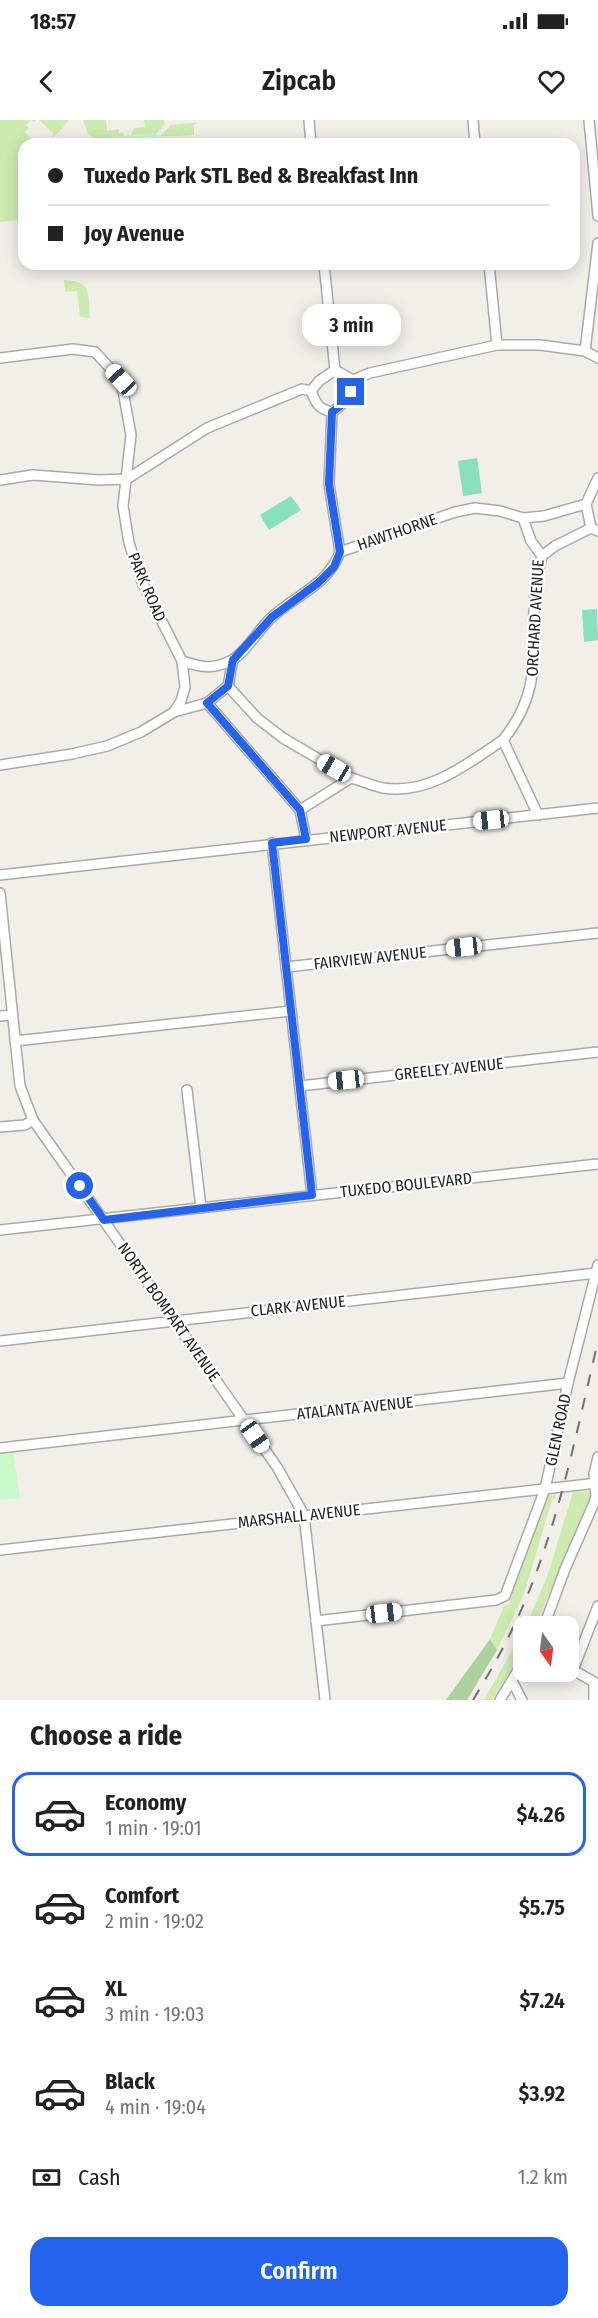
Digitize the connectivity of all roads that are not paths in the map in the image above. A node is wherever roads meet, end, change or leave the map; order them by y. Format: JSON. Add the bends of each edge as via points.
{"nodes":[{"id":1,"x":309,"y":120,"type":"edge"},
{"id":2,"x":473,"y":120,"type":"edge"},
{"id":3,"x":592,"y":123,"type":"edge"},
{"id":4,"x":310,"y":138,"type":"edge"},
{"id":5,"x":474,"y":138,"type":"edge"},
{"id":6,"x":598,"y":216,"type":"edge"},
{"id":7,"x":598,"y":243,"type":"edge"},
{"id":8,"x":325,"y":270,"type":"edge"},
{"id":9,"x":490,"y":270,"type":"edge"},
{"id":10,"x":497,"y":345,"type":"junction"},
{"id":11,"x":585,"y":351,"type":"junction"},
{"id":12,"x":0,"y":358,"type":"edge"},
{"id":13,"x":598,"y":358,"type":"edge"},
{"id":14,"x":335,"y":370,"type":"junction"},
{"id":15,"x":353,"y":380,"type":"junction"},
{"id":16,"x":311,"y":391,"type":"junction"},
{"id":17,"x":332,"y":412,"type":"junction"},
{"id":18,"x":598,"y":478,"type":"edge"},
{"id":19,"x":127,"y":479,"type":"junction"},
{"id":20,"x":0,"y":480,"type":"edge"},
{"id":21,"x":586,"y":504,"type":"junction"},
{"id":22,"x":523,"y":518,"type":"junction"},
{"id":23,"x":594,"y":530,"type":"edge"},
{"id":24,"x":340,"y":552,"type":"junction"},
{"id":25,"x":542,"y":556,"type":"junction"},
{"id":26,"x":233,"y":660,"type":"junction"},
{"id":27,"x":182,"y":662,"type":"junction"},
{"id":28,"x":228,"y":686,"type":"junction"},
{"id":29,"x":207,"y":703,"type":"junction"},
{"id":30,"x":174,"y":712,"type":"junction"},
{"id":31,"x":503,"y":740,"type":"junction"},
{"id":32,"x":0,"y":765,"type":"edge"},
{"id":33,"x":351,"y":778,"type":"junction"},
{"id":34,"x":598,"y":808,"type":"edge"},
{"id":35,"x":300,"y":810,"type":"junction"},
{"id":36,"x":538,"y":816,"type":"junction"},
{"id":37,"x":306,"y":839,"type":"junction"},
{"id":38,"x":272,"y":843,"type":"junction"},
{"id":39,"x":0,"y":874,"type":"edge"},
{"id":40,"x":0,"y":892,"type":"edge"},
{"id":41,"x":598,"y":933,"type":"edge"},
{"id":42,"x":286,"y":967,"type":"junction"},
{"id":43,"x":291,"y":1011,"type":"junction"},
{"id":44,"x":12,"y":1015,"type":"junction"},
{"id":45,"x":0,"y":1016,"type":"edge"},
{"id":46,"x":15,"y":1041,"type":"junction"},
{"id":47,"x":598,"y":1052,"type":"edge"},
{"id":48,"x":300,"y":1086,"type":"junction"},
{"id":49,"x":187,"y":1090,"type":"dead end"},
{"id":50,"x":33,"y":1120,"type":"junction"},
{"id":51,"x":0,"y":1127,"type":"edge"},
{"id":52,"x":598,"y":1164,"type":"edge"},
{"id":53,"x":312,"y":1195,"type":"junction"},
{"id":54,"x":201,"y":1208,"type":"junction"},
{"id":55,"x":104,"y":1220,"type":"junction"},
{"id":56,"x":0,"y":1230,"type":"edge"},
{"id":57,"x":597,"y":1269,"type":"edge"},
{"id":58,"x":174,"y":1320,"type":"junction"},
{"id":59,"x":0,"y":1341,"type":"edge"},
{"id":60,"x":568,"y":1383,"type":"junction"},
{"id":61,"x":244,"y":1420,"type":"junction"},
{"id":62,"x":0,"y":1448,"type":"edge"},
{"id":63,"x":598,"y":1457,"type":"edge"},
{"id":64,"x":596,"y":1483,"type":"edge"},
{"id":65,"x":545,"y":1489,"type":"junction"},
{"id":66,"x":304,"y":1515,"type":"junction"},
{"id":67,"x":0,"y":1550,"type":"edge"},
{"id":68,"x":598,"y":1606,"type":"edge"},
{"id":69,"x":548,"y":1616,"type":"edge"},
{"id":70,"x":316,"y":1621,"type":"junction"},
{"id":71,"x":512,"y":1681,"type":"joint"},
{"id":72,"x":325,"y":1700,"type":"edge"},
{"id":73,"x":500,"y":1700,"type":"edge"},
{"id":74,"x":522,"y":1700,"type":"edge"},
{"id":75,"x":594,"y":1700,"type":"edge"}],
"edges":[{"from":1,"to":4,"type":"street"},
{"from":2,"to":5,"type":"street"},
{"from":3,"to":6,"type":"street"},
{"from":7,"to":11,"type":"street"},
{"from":8,"to":14,"type":"street"},
{"from":9,"to":10,"type":"street"},
{"from":10,"to":11,"type":"street"},
{"from":10,"to":15,"type":"street"},
{"from":11,"to":13,"type":"street"},
{"from":12,"to":19,"type":"street","name":"PARK ROAD","via":[[73,349],[95,352],[121,380],[131,435]]},
{"from":14,"to":15,"type":"street"},
{"from":14,"to":16,"type":"street"},
{"from":15,"to":17,"type":"street","via":[[344,403]]},
{"from":16,"to":17,"type":"street","via":[[321,410]]},
{"from":16,"to":19,"type":"street","via":[[302,390],[207,428]]},
{"from":17,"to":24,"type":"street","via":[[329,484]]},
{"from":18,"to":21,"type":"street"},
{"from":19,"to":20,"type":"street","via":[[33,475]]},
{"from":19,"to":27,"type":"street","name":"PARK ROAD","via":[[123,506],[133,560]]},
{"from":21,"to":22,"type":"street","name":"HAWTHORNE"},
{"from":21,"to":23,"type":"street"},
{"from":22,"to":24,"type":"street","name":"HAWTHORNE","via":[[475,508]]},
{"from":22,"to":25,"type":"street","name":"ORCHARD AVENUE","via":[[531,541]]},
{"from":23,"to":25,"type":"street","via":[[555,546]]},
{"from":24,"to":26,"type":"street","name":"HAWTHORNE","via":[[334,567],[272,617]]},
{"from":25,"to":31,"type":"street","name":"ORCHARD AVENUE","via":[[535,587],[534,675],[528,695]]},
{"from":26,"to":27,"type":"street","via":[[206,669]]},
{"from":26,"to":28,"type":"street"},
{"from":27,"to":30,"type":"street","name":"PARK ROAD","via":[[185,687]]},
{"from":28,"to":29,"type":"street"},
{"from":28,"to":33,"type":"street","via":[[257,718],[283,738]]},
{"from":29,"to":30,"type":"street"},
{"from":29,"to":35,"type":"street"},
{"from":30,"to":32,"type":"street","via":[[107,746]]},
{"from":31,"to":33,"type":"street","via":[[444,778],[419,788],[383,788]]},
{"from":31,"to":36,"type":"street"},
{"from":33,"to":35,"type":"street"},
{"from":34,"to":36,"type":"street","name":"NEWPORT AVENUE"},
{"from":35,"to":37,"type":"street"},
{"from":36,"to":37,"type":"street","name":"NEWPORT AVENUE"},
{"from":37,"to":38,"type":"street","name":"NEWPORT AVENUE"},
{"from":38,"to":39,"type":"street","name":"NEWPORT AVENUE"},
{"from":38,"to":42,"type":"street"},
{"from":40,"to":44,"type":"street","name":"NORTH BOMPART AVENUE"},
{"from":41,"to":42,"type":"street","name":"FAIRVIEW AVENUE"},
{"from":42,"to":43,"type":"street"},
{"from":43,"to":46,"type":"street"},
{"from":43,"to":48,"type":"street"},
{"from":44,"to":45,"type":"street"},
{"from":44,"to":46,"type":"street","name":"NORTH BOMPART AVENUE"},
{"from":46,"to":50,"type":"street","name":"NORTH BOMPART AVENUE","via":[[20,1086]]},
{"from":47,"to":48,"type":"street","name":"GREELEY AVENUE"},
{"from":48,"to":53,"type":"street"},
{"from":49,"to":54,"type":"street"},
{"from":50,"to":51,"type":"street","via":[[25,1125]]},
{"from":50,"to":55,"type":"street","name":"NORTH BOMPART AVENUE"},
{"from":52,"to":53,"type":"street","name":"TUXEDO BOULEVARD"},
{"from":53,"to":54,"type":"street","name":"TUXEDO BOULEVARD"},
{"from":54,"to":55,"type":"street","name":"TUXEDO BOULEVARD"},
{"from":55,"to":56,"type":"street","name":"TUXEDO BOULEVARD"},
{"from":55,"to":58,"type":"street","name":"NORTH BOMPART AVENUE"},
{"from":57,"to":58,"type":"street","name":"CLARK AVENUE"},
{"from":57,"to":60,"type":"street","name":"GLEN ROAD"},
{"from":58,"to":59,"type":"street","name":"CLARK AVENUE"},
{"from":58,"to":61,"type":"street","name":"NORTH BOMPART AVENUE"},
{"from":60,"to":61,"type":"street","name":"ATALANTA AVENUE"},
{"from":60,"to":65,"type":"street","name":"GLEN ROAD"},
{"from":61,"to":62,"type":"street","name":"ATALANTA AVENUE"},
{"from":61,"to":66,"type":"street","name":"NORTH BOMPART AVENUE"},
{"from":63,"to":64,"type":"street"},
{"from":64,"to":65,"type":"street","name":"MARSHALL AVENUE"},
{"from":64,"to":69,"type":"street","via":[[594,1503]]},
{"from":65,"to":66,"type":"street","name":"MARSHALL AVENUE"},
{"from":65,"to":70,"type":"street","name":"GLEN ROAD","via":[[507,1593],[501,1599]]},
{"from":66,"to":67,"type":"street","name":"MARSHALL AVENUE"},
{"from":66,"to":70,"type":"street","name":"NORTH BOMPART AVENUE"},
{"from":68,"to":75,"type":"street","via":[[573,1670],[594,1682]]},
{"from":70,"to":72,"type":"street","name":"NORTH BOMPART AVENUE"},
{"from":71,"to":73,"type":"street"},
{"from":71,"to":74,"type":"street"}]}
